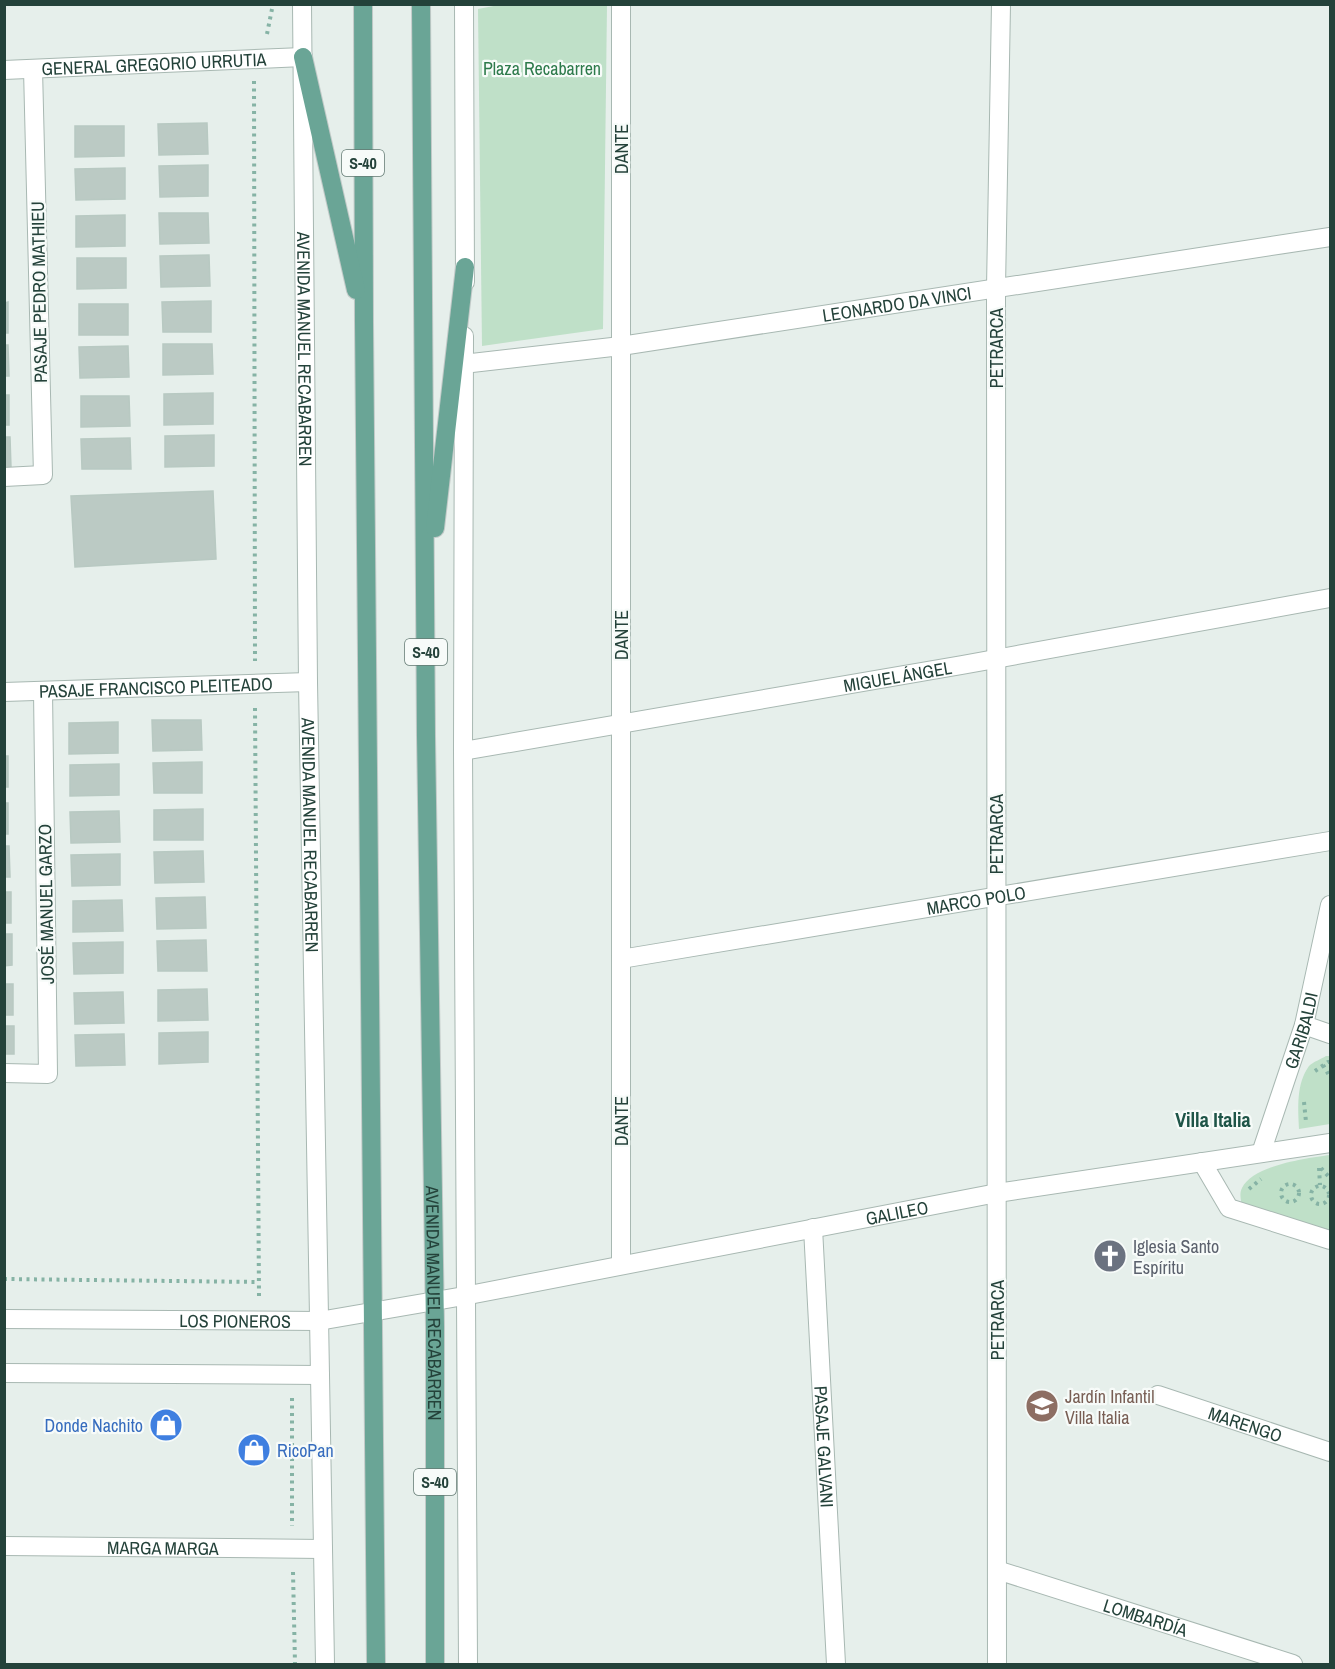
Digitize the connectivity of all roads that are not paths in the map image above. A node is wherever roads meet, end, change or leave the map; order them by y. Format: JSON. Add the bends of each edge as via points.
{"nodes":[{"id":1,"x":302,"y":4,"type":"edge"},
{"id":2,"x":363,"y":4,"type":"edge"},
{"id":3,"x":421,"y":4,"type":"edge"},
{"id":4,"x":464,"y":4,"type":"edge"},
{"id":5,"x":621,"y":4,"type":"edge"},
{"id":6,"x":1001,"y":4,"type":"edge"},
{"id":7,"x":303,"y":57,"type":"junction"},
{"id":8,"x":33,"y":69,"type":"junction"},
{"id":9,"x":4,"y":70,"type":"edge"},
{"id":10,"x":1330,"y":237,"type":"edge"},
{"id":11,"x":465,"y":267,"type":"junction"},
{"id":12,"x":996,"y":288,"type":"junction"},
{"id":13,"x":364,"y":322,"type":"junction"},
{"id":14,"x":621,"y":346,"type":"junction"},
{"id":15,"x":463,"y":364,"type":"junction"},
{"id":16,"x":4,"y":477,"type":"edge"},
{"id":17,"x":1330,"y":598,"type":"edge"},
{"id":18,"x":425,"y":610,"type":"junction"},
{"id":19,"x":997,"y":659,"type":"junction"},
{"id":20,"x":308,"y":682,"type":"junction"},
{"id":21,"x":44,"y":691,"type":"junction"},
{"id":22,"x":4,"y":692,"type":"edge"},
{"id":23,"x":621,"y":723,"type":"junction"},
{"id":24,"x":463,"y":751,"type":"junction"},
{"id":25,"x":1330,"y":841,"type":"edge"},
{"id":26,"x":996,"y":897,"type":"junction"},
{"id":27,"x":1330,"y":905,"type":"edge"},
{"id":28,"x":621,"y":959,"type":"junction"},
{"id":29,"x":1304,"y":1025,"type":"junction"},
{"id":30,"x":1330,"y":1034,"type":"edge"},
{"id":31,"x":4,"y":1073,"type":"edge"},
{"id":32,"x":1330,"y":1143,"type":"edge"},
{"id":33,"x":1261,"y":1153,"type":"junction"},
{"id":34,"x":1202,"y":1162,"type":"junction"},
{"id":35,"x":997,"y":1193,"type":"junction"},
{"id":36,"x":813,"y":1228,"type":"junction"},
{"id":37,"x":1330,"y":1240,"type":"edge"},
{"id":38,"x":621,"y":1265,"type":"junction"},
{"id":39,"x":464,"y":1296,"type":"junction"},
{"id":40,"x":434,"y":1300,"type":"junction"},
{"id":41,"x":374,"y":1312,"type":"junction"},
{"id":42,"x":4,"y":1319,"type":"edge"},
{"id":43,"x":319,"y":1321,"type":"junction"},
{"id":44,"x":4,"y":1373,"type":"edge"},
{"id":45,"x":320,"y":1375,"type":"junction"},
{"id":46,"x":1158,"y":1395,"type":"dead end"},
{"id":47,"x":1330,"y":1452,"type":"edge"},
{"id":48,"x":4,"y":1546,"type":"edge"},
{"id":49,"x":323,"y":1549,"type":"junction"},
{"id":50,"x":997,"y":1570,"type":"junction"},
{"id":51,"x":325,"y":1665,"type":"edge"},
{"id":52,"x":376,"y":1665,"type":"edge"},
{"id":53,"x":435,"y":1665,"type":"edge"},
{"id":54,"x":468,"y":1665,"type":"edge"},
{"id":55,"x":836,"y":1665,"type":"edge"},
{"id":56,"x":997,"y":1665,"type":"edge"},
{"id":57,"x":1293,"y":1665,"type":"edge"}],
"edges":[{"from":1,"to":7,"type":"street","name":"AVENIDA MANUEL RECABARREN"},
{"from":2,"to":13,"type":"main road","number":"S-40"},
{"from":3,"to":18,"type":"main road","name":"AVENIDA MANUEL RECABARREN","number":"S-40"},
{"from":4,"to":11,"type":"street","name":"AVENIDA MANUEL RECABARREN"},
{"from":5,"to":14,"type":"street","name":"DANTE"},
{"from":6,"to":12,"type":"street","name":"PETRARCA"},
{"from":7,"to":8,"type":"street","name":"GENERAL GREGORIO URRUTIA"},
{"from":7,"to":13,"type":"main road"},
{"from":7,"to":20,"type":"street","name":"AVENIDA MANUEL RECABARREN"},
{"from":8,"to":9,"type":"street","name":"GENERAL GREGORIO URRUTIA"},
{"from":8,"to":16,"type":"street","name":"PASAJE PEDRO MATHIEU","via":[[43,475]]},
{"from":10,"to":12,"type":"street","name":"LEONARDO DA VINCI"},
{"from":11,"to":15,"type":"street","name":"AVENIDA MANUEL RECABARREN"},
{"from":11,"to":18,"type":"main road"},
{"from":12,"to":14,"type":"street","name":"LEONARDO DA VINCI"},
{"from":12,"to":19,"type":"street","name":"PETRARCA"},
{"from":13,"to":41,"type":"main road","number":"S-40"},
{"from":14,"to":15,"type":"street","name":"LEONARDO DA VINCI"},
{"from":14,"to":23,"type":"street","name":"DANTE"},
{"from":15,"to":24,"type":"street","name":"AVENIDA MANUEL RECABARREN"},
{"from":17,"to":19,"type":"street","name":"MIGUEL ÁNGEL"},
{"from":18,"to":40,"type":"main road","name":"AVENIDA MANUEL RECABARREN","number":"S-40"},
{"from":19,"to":23,"type":"street","name":"MIGUEL ÁNGEL"},
{"from":19,"to":26,"type":"street","name":"PETRARCA"},
{"from":20,"to":21,"type":"street","name":"PASAJE FRANCISCO PLEITEADO"},
{"from":20,"to":43,"type":"street","name":"AVENIDA MANUEL RECABARREN"},
{"from":21,"to":22,"type":"street","name":"PASAJE FRANCISCO PLEITEADO"},
{"from":21,"to":31,"type":"street","name":"JOSÉ MANUEL GARZO","via":[[48,1074]]},
{"from":23,"to":24,"type":"street","name":"MIGUEL ÁNGEL"},
{"from":23,"to":28,"type":"street","name":"DANTE"},
{"from":24,"to":39,"type":"street","name":"AVENIDA MANUEL RECABARREN"},
{"from":25,"to":26,"type":"street","name":"MARCO POLO"},
{"from":26,"to":28,"type":"street","name":"MARCO POLO"},
{"from":26,"to":35,"type":"street","name":"PETRARCA"},
{"from":27,"to":29,"type":"street","name":"GARIBALDI"},
{"from":28,"to":38,"type":"street","name":"DANTE"},
{"from":29,"to":30,"type":"street"},
{"from":29,"to":33,"type":"street","name":"GARIBALDI"},
{"from":32,"to":33,"type":"street","name":"GALILEO"},
{"from":33,"to":34,"type":"street","name":"GALILEO"},
{"from":34,"to":35,"type":"street","name":"GALILEO"},
{"from":34,"to":37,"type":"street","via":[[1229,1208]]},
{"from":35,"to":36,"type":"street","name":"GALILEO"},
{"from":35,"to":50,"type":"street","name":"PETRARCA"},
{"from":36,"to":38,"type":"street","name":"GALILEO"},
{"from":36,"to":55,"type":"street","name":"PASAJE GALVANI"},
{"from":38,"to":39,"type":"street","name":"GALILEO"},
{"from":39,"to":40,"type":"street","name":"LOS PIONEROS"},
{"from":39,"to":54,"type":"street","name":"AVENIDA MANUEL RECABARREN"},
{"from":40,"to":41,"type":"street","name":"LOS PIONEROS"},
{"from":40,"to":53,"type":"main road","name":"AVENIDA MANUEL RECABARREN","number":"S-40"},
{"from":41,"to":43,"type":"street","name":"LOS PIONEROS"},
{"from":41,"to":52,"type":"main road","number":"S-40"},
{"from":42,"to":43,"type":"street","name":"LOS PIONEROS"},
{"from":43,"to":45,"type":"street","name":"AVENIDA MANUEL RECABARREN"},
{"from":44,"to":45,"type":"street"},
{"from":45,"to":49,"type":"street","name":"AVENIDA MANUEL RECABARREN"},
{"from":46,"to":47,"type":"street","name":"MARENGO"},
{"from":48,"to":49,"type":"street","name":"MARGA MARGA"},
{"from":49,"to":51,"type":"street","name":"AVENIDA MANUEL RECABARREN"},
{"from":50,"to":56,"type":"street","name":"PETRARCA"},
{"from":50,"to":57,"type":"street","name":"LOMBARDÍA"}]}
